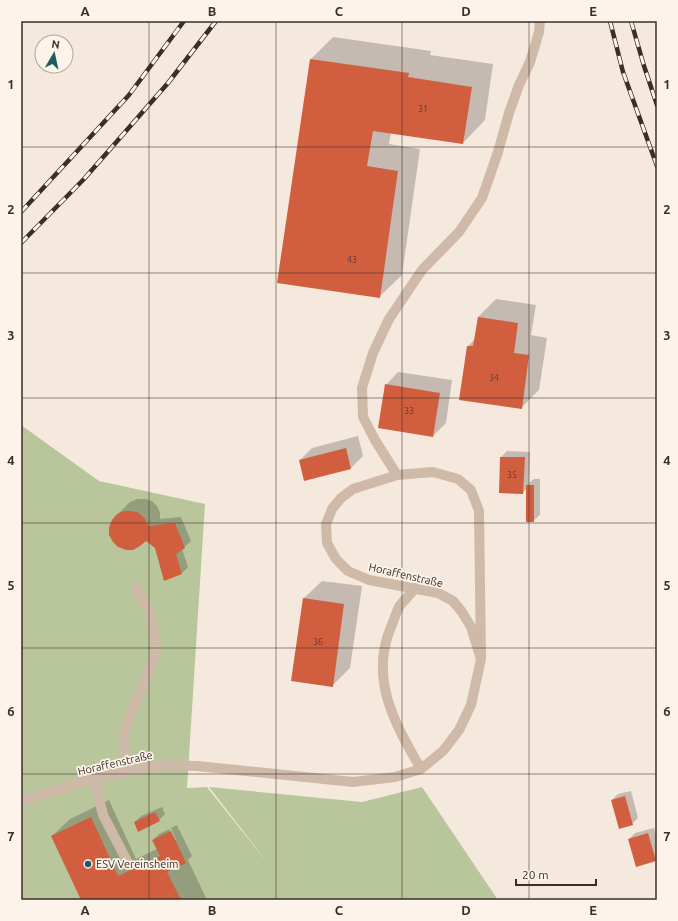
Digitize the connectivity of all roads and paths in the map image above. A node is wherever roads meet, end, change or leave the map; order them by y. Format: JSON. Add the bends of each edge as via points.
{"nodes":[{"id":1,"x":540,"y":21,"type":"edge"},
{"id":2,"x":397,"y":475,"type":"junction"},
{"id":3,"x":136,"y":587,"type":"dead end"},
{"id":4,"x":415,"y":588,"type":"junction"},
{"id":5,"x":481,"y":659,"type":"junction"},
{"id":6,"x":421,"y":769,"type":"junction"},
{"id":7,"x":129,"y":770,"type":"junction"},
{"id":8,"x":94,"y":778,"type":"junction"},
{"id":9,"x":21,"y":801,"type":"edge"},
{"id":10,"x":127,"y":861,"type":"dead end"}],
"edges":[{"from":1,"to":2,"type":"street","via":[[530,62],[508,113],[482,198],[459,232],[422,270],[389,319],[373,353],[362,388],[363,417]]},
{"from":2,"to":4,"type":"street","name":"Horaffenstraße","via":[[353,489],[340,498],[326,524],[327,543],[336,559],[348,571],[369,580]]},
{"from":2,"to":5,"type":"street","name":"Horaffenstraße","via":[[433,472],[458,479],[471,490],[479,511]]},
{"from":3,"to":7,"type":"street","via":[[149,610],[156,641],[155,656],[124,734],[124,751]]},
{"from":4,"to":5,"type":"street","name":"Horaffenstraße","via":[[438,592],[453,601],[471,627]]},
{"from":4,"to":6,"type":"street","via":[[399,608],[386,638],[382,666],[388,703],[403,738]]},
{"from":5,"to":6,"type":"street","name":"Horaffenstraße","via":[[471,705],[459,730],[443,751]]},
{"from":6,"to":7,"type":"street","name":"Horaffenstraße","via":[[395,777],[353,782],[197,766],[162,765]]},
{"from":7,"to":8,"type":"street","name":"Horaffenstraße"},
{"from":8,"to":9,"type":"street","name":"Horaffenstraße"},
{"from":8,"to":10,"type":"street","via":[[103,815]]}]}
